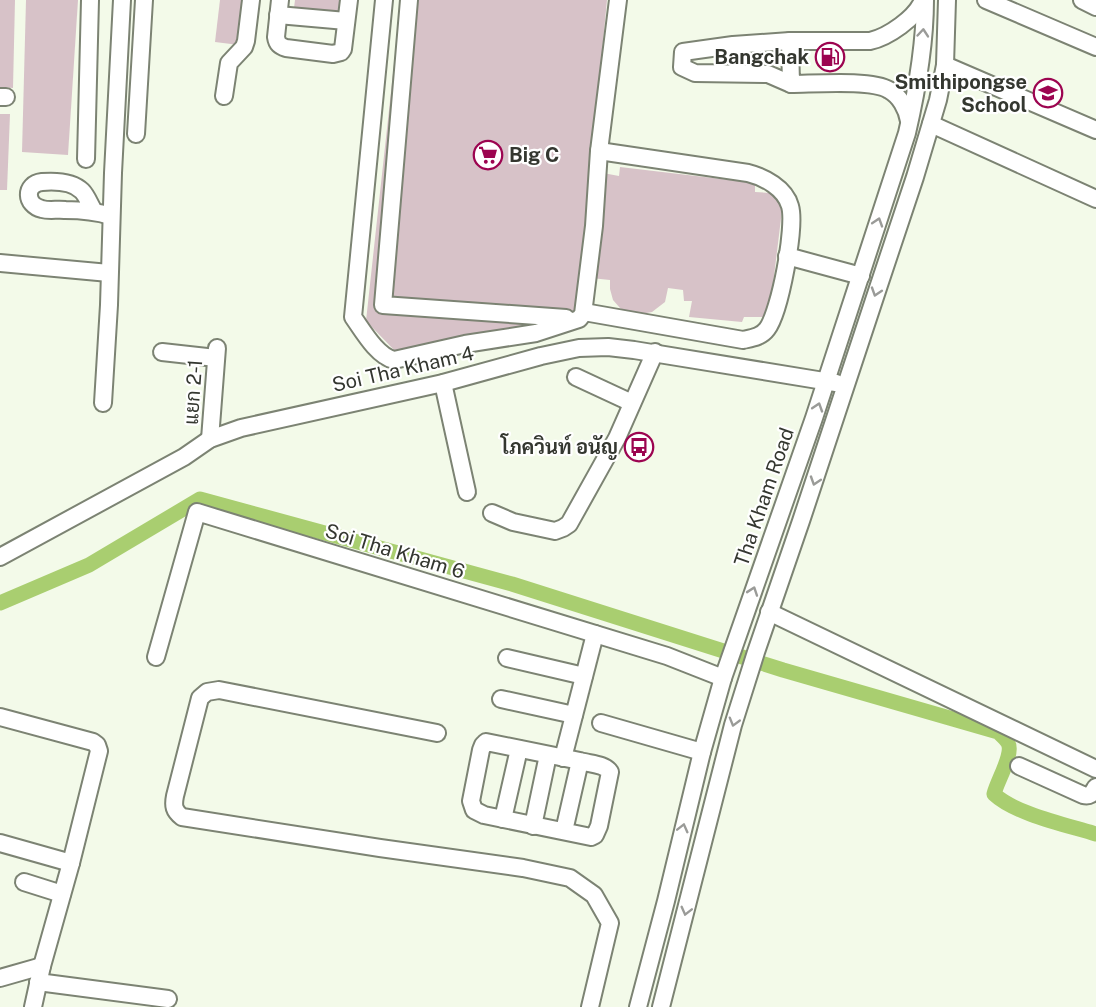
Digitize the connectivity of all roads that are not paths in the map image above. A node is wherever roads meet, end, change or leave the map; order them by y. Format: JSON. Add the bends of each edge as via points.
{"nodes":[{"id":1,"x":90,"y":0,"type":"edge"},
{"id":2,"x":122,"y":0,"type":"edge"},
{"id":3,"x":144,"y":0,"type":"edge"},
{"id":4,"x":251,"y":0,"type":"edge"},
{"id":5,"x":349,"y":0,"type":"edge"},
{"id":6,"x":384,"y":0,"type":"edge"},
{"id":7,"x":409,"y":0,"type":"edge"},
{"id":8,"x":618,"y":0,"type":"edge"},
{"id":9,"x":924,"y":0,"type":"edge"},
{"id":10,"x":947,"y":0,"type":"edge"},
{"id":11,"x":986,"y":0,"type":"edge"},
{"id":12,"x":1082,"y":0,"type":"edge"},
{"id":13,"x":1096,"y":7,"type":"edge"},
{"id":14,"x":279,"y":8,"type":"edge"},
{"id":15,"x":346,"y":21,"type":"junction"},
{"id":16,"x":790,"y":42,"type":"junction"},
{"id":17,"x":1096,"y":47,"type":"edge"},
{"id":18,"x":945,"y":65,"type":"junction"},
{"id":19,"x":791,"y":84,"type":"junction"},
{"id":20,"x":224,"y":96,"type":"dead end"},
{"id":21,"x":909,"y":122,"type":"junction"},
{"id":22,"x":931,"y":124,"type":"junction"},
{"id":23,"x":1096,"y":130,"type":"edge"},
{"id":24,"x":136,"y":134,"type":"dead end"},
{"id":25,"x":599,"y":151,"type":"junction"},
{"id":26,"x":86,"y":159,"type":"dead end"},
{"id":27,"x":1096,"y":199,"type":"edge"},
{"id":28,"x":94,"y":211,"type":"dead end"},
{"id":29,"x":111,"y":216,"type":"junction"},
{"id":30,"x":787,"y":256,"type":"junction"},
{"id":31,"x":0,"y":263,"type":"edge"},
{"id":32,"x":109,"y":273,"type":"junction"},
{"id":33,"x":861,"y":276,"type":"junction"},
{"id":34,"x":581,"y":316,"type":"junction"},
{"id":35,"x":162,"y":352,"type":"dead end"},
{"id":36,"x":655,"y":352,"type":"junction"},
{"id":37,"x":576,"y":377,"type":"dead end"},
{"id":38,"x":826,"y":381,"type":"junction"},
{"id":39,"x":443,"y":383,"type":"junction"},
{"id":40,"x":845,"y":386,"type":"junction"},
{"id":41,"x":103,"y":403,"type":"dead end"},
{"id":42,"x":632,"y":403,"type":"junction"},
{"id":43,"x":210,"y":440,"type":"junction"},
{"id":44,"x":466,"y":492,"type":"dead end"},
{"id":45,"x":492,"y":513,"type":"dead end"},
{"id":46,"x":0,"y":557,"type":"edge"},
{"id":47,"x":769,"y":612,"type":"junction"},
{"id":48,"x":595,"y":634,"type":"junction"},
{"id":49,"x":156,"y":657,"type":"dead end"},
{"id":50,"x":507,"y":658,"type":"dead end"},
{"id":51,"x":725,"y":673,"type":"junction"},
{"id":52,"x":584,"y":676,"type":"junction"},
{"id":53,"x":501,"y":699,"type":"dead end"},
{"id":54,"x":574,"y":715,"type":"junction"},
{"id":55,"x":0,"y":717,"type":"edge"},
{"id":56,"x":601,"y":723,"type":"dead end"},
{"id":57,"x":437,"y":733,"type":"dead end"},
{"id":58,"x":519,"y":748,"type":"junction"},
{"id":59,"x":702,"y":752,"type":"junction"},
{"id":60,"x":555,"y":756,"type":"junction"},
{"id":61,"x":580,"y":761,"type":"junction"},
{"id":62,"x":1019,"y":766,"type":"dead end"},
{"id":63,"x":1096,"y":769,"type":"edge"},
{"id":64,"x":1096,"y":787,"type":"edge"},
{"id":65,"x":503,"y":819,"type":"junction"},
{"id":66,"x":533,"y":826,"type":"junction"},
{"id":67,"x":564,"y":831,"type":"junction"},
{"id":68,"x":0,"y":843,"type":"edge"},
{"id":69,"x":71,"y":863,"type":"junction"},
{"id":70,"x":24,"y":882,"type":"dead end"},
{"id":71,"x":62,"y":894,"type":"junction"},
{"id":72,"x":40,"y":974,"type":"junction"},
{"id":73,"x":0,"y":978,"type":"edge"},
{"id":74,"x":168,"y":999,"type":"dead end"},
{"id":75,"x":33,"y":1007,"type":"edge"},
{"id":76,"x":590,"y":1007,"type":"edge"},
{"id":77,"x":638,"y":1007,"type":"edge"},
{"id":78,"x":661,"y":1007,"type":"edge"}],
"edges":[{"from":1,"to":26,"type":"street"},
{"from":2,"to":29,"type":"street"},
{"from":3,"to":24,"type":"street"},
{"from":4,"to":20,"type":"street","via":[[246,41],[229,63]]},
{"from":5,"to":15,"type":"street"},
{"from":6,"to":34,"type":"street","via":[[352,317],[380,353],[394,360],[536,333]]},
{"from":7,"to":34,"type":"street","via":[[383,305],[542,318]]},
{"from":8,"to":25,"type":"street"},
{"from":9,"to":16,"type":"street","via":[[913,15],[879,39]]},
{"from":21,"to":9,"type":"street","name":"Tha Kham Road","one_way":true,"via":[[921,59]]},
{"from":10,"to":18,"type":"street"},
{"from":11,"to":17,"type":"street"},
{"from":12,"to":13,"type":"street"},
{"from":14,"to":15,"type":"street"},
{"from":14,"to":15,"type":"street","via":[[277,43],[286,48],[341,52]]},
{"from":16,"to":19,"type":"street"},
{"from":16,"to":19,"type":"street","via":[[683,52],[682,67],[695,73],[768,74]]},
{"from":18,"to":22,"type":"street"},
{"from":18,"to":23,"type":"street"},
{"from":19,"to":21,"type":"street","via":[[878,86],[890,90],[901,101]]},
{"from":33,"to":21,"type":"street","name":"Tha Kham Road","one_way":true},
{"from":22,"to":27,"type":"street"},
{"from":22,"to":40,"type":"street","one_way":true},
{"from":25,"to":30,"type":"street","via":[[762,178],[781,190],[791,207]]},
{"from":25,"to":34,"type":"street","via":[[594,226]]},
{"from":28,"to":29,"type":"street"},
{"from":29,"to":32,"type":"street"},
{"from":30,"to":33,"type":"street"},
{"from":30,"to":34,"type":"street","via":[[778,304],[766,330],[758,337],[743,340]]},
{"from":31,"to":32,"type":"street"},
{"from":32,"to":41,"type":"street"},
{"from":33,"to":38,"type":"street","name":"Tha Kham Road"},
{"from":35,"to":43,"type":"street","name":"แยก 2-1","via":[[216,353]]},
{"from":36,"to":38,"type":"street","name":"Soi Tha Kham 4"},
{"from":36,"to":39,"type":"street","name":"Soi Tha Kham 4","via":[[579,348]]},
{"from":36,"to":42,"type":"street"},
{"from":37,"to":42,"type":"street"},
{"from":38,"to":40,"type":"street","name":"Soi Tha Kham 4"},
{"from":51,"to":38,"type":"street","name":"Tha Kham Road","one_way":true},
{"from":39,"to":43,"type":"street","name":"Soi Tha Kham 4","via":[[241,428]]},
{"from":39,"to":44,"type":"street"},
{"from":40,"to":47,"type":"street","one_way":true},
{"from":42,"to":45,"type":"street","via":[[569,524],[555,531]]},
{"from":43,"to":46,"type":"street","name":"Soi Tha Kham 4"},
{"from":47,"to":63,"type":"street"},
{"from":47,"to":78,"type":"street","one_way":true,"via":[[733,725]]},
{"from":48,"to":49,"type":"street","name":"Soi Tha Kham 6","via":[[197,512]]},
{"from":48,"to":51,"type":"street","name":"Soi Tha Kham 6"},
{"from":48,"to":52,"type":"street"},
{"from":50,"to":52,"type":"street"},
{"from":51,"to":59,"type":"street","name":"Tha Kham Road"},
{"from":52,"to":54,"type":"street"},
{"from":53,"to":54,"type":"street"},
{"from":54,"to":60,"type":"street"},
{"from":55,"to":69,"type":"street","via":[[97,745],[99,751]]},
{"from":56,"to":59,"type":"street"},
{"from":57,"to":76,"type":"street","via":[[219,690],[207,692],[200,698],[174,809],[182,817],[570,878],[594,896],[610,923]]},
{"from":58,"to":60,"type":"street"},
{"from":58,"to":65,"type":"street"},
{"from":58,"to":65,"type":"street","via":[[486,742],[481,750],[472,806],[478,813]]},
{"from":77,"to":59,"type":"street","name":"Tha Kham Road","one_way":true},
{"from":60,"to":61,"type":"street"},
{"from":60,"to":66,"type":"street"},
{"from":61,"to":67,"type":"street"},
{"from":61,"to":67,"type":"street","via":[[610,772],[599,826],[591,837]]},
{"from":62,"to":64,"type":"street","via":[[1083,795],[1091,795]]},
{"from":65,"to":66,"type":"street"},
{"from":66,"to":67,"type":"street"},
{"from":68,"to":69,"type":"street"},
{"from":69,"to":71,"type":"street"},
{"from":70,"to":71,"type":"street"},
{"from":71,"to":72,"type":"street"},
{"from":72,"to":73,"type":"street"},
{"from":72,"to":74,"type":"street"},
{"from":72,"to":75,"type":"street"}]}
